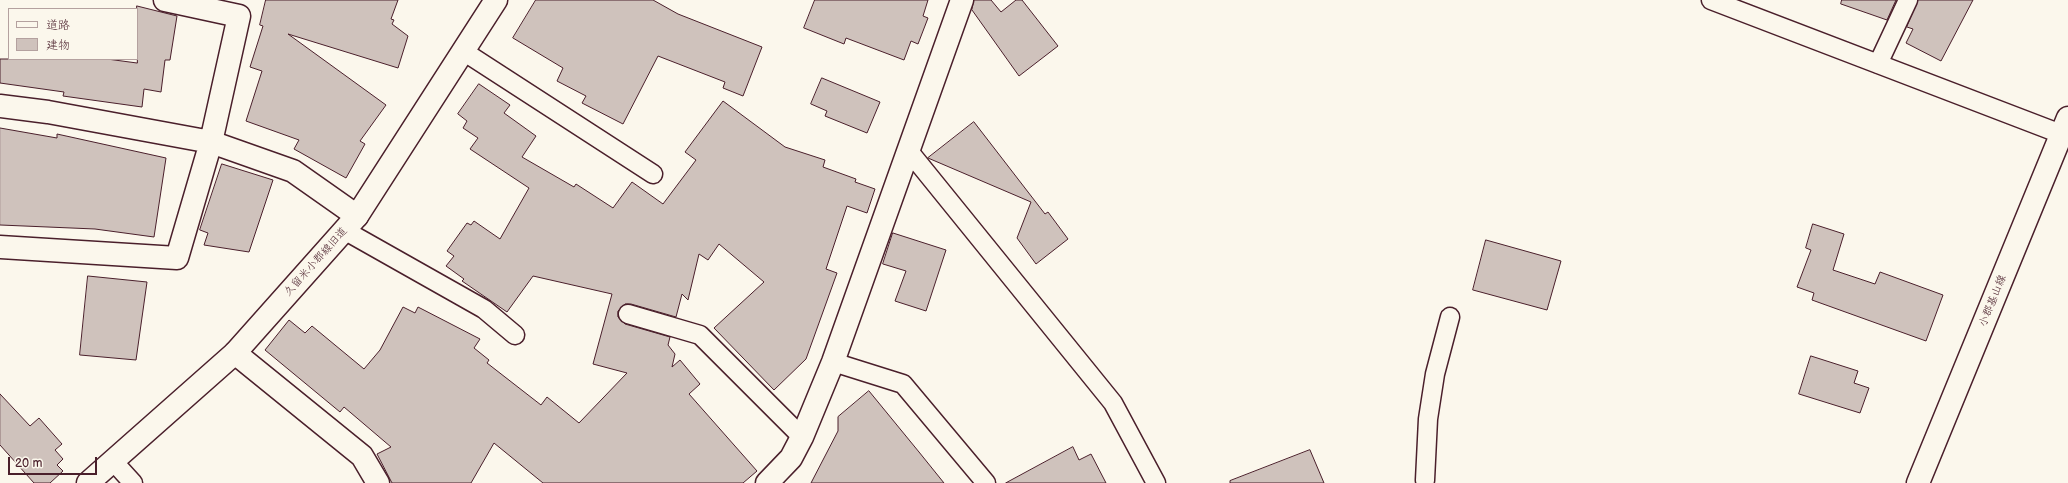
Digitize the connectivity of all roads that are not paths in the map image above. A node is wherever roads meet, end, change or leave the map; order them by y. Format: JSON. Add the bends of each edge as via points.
{"nodes":[{"id":1,"x":165,"y":0,"type":"edge"},
{"id":2,"x":496,"y":0,"type":"edge"},
{"id":3,"x":962,"y":0,"type":"edge"},
{"id":4,"x":1711,"y":0,"type":"edge"},
{"id":5,"x":1908,"y":0,"type":"edge"},
{"id":6,"x":463,"y":51,"type":"junction"},
{"id":7,"x":1878,"y":64,"type":"junction"},
{"id":8,"x":0,"y":106,"type":"edge"},
{"id":9,"x":2064,"y":135,"type":"edge"},
{"id":10,"x":211,"y":142,"type":"junction"},
{"id":11,"x":908,"y":150,"type":"junction"},
{"id":12,"x":653,"y":174,"type":"dead end"},
{"id":13,"x":350,"y":222,"type":"junction"},
{"id":14,"x":0,"y":247,"type":"edge"},
{"id":15,"x":628,"y":314,"type":"dead end"},
{"id":16,"x":1450,"y":317,"type":"dead end"},
{"id":17,"x":515,"y":334,"type":"dead end"},
{"id":18,"x":235,"y":353,"type":"junction"},
{"id":19,"x":833,"y":362,"type":"junction"},
{"id":20,"x":802,"y":437,"type":"junction"},
{"id":21,"x":113,"y":461,"type":"junction"},
{"id":22,"x":1424,"y":482,"type":"edge"},
{"id":23,"x":88,"y":483,"type":"edge"},
{"id":24,"x":133,"y":483,"type":"edge"},
{"id":25,"x":378,"y":483,"type":"edge"},
{"id":26,"x":767,"y":483,"type":"edge"},
{"id":27,"x":986,"y":483,"type":"edge"},
{"id":28,"x":1156,"y":483,"type":"edge"},
{"id":29,"x":1918,"y":483,"type":"edge"}],
"edges":[{"from":1,"to":10,"type":"street","via":[[239,16]]},
{"from":2,"to":6,"type":"street","name":"久留米小郡線旧道"},
{"from":3,"to":11,"type":"street"},
{"from":4,"to":7,"type":"lane"},
{"from":5,"to":7,"type":"lane"},
{"from":6,"to":12,"type":"lane"},
{"from":6,"to":13,"type":"street","name":"久留米小郡線旧道"},
{"from":7,"to":9,"type":"lane"},
{"from":8,"to":10,"type":"street","via":[[48,112]]},
{"from":9,"to":29,"type":"street","name":"小郡基山線"},
{"from":10,"to":13,"type":"street","via":[[293,171]]},
{"from":10,"to":14,"type":"street","via":[[177,258]]},
{"from":11,"to":19,"type":"street"},
{"from":11,"to":28,"type":"lane","via":[[1113,403]]},
{"from":13,"to":17,"type":"lane","via":[[484,309]]},
{"from":13,"to":18,"type":"street","name":"久留米小郡線旧道"},
{"from":15,"to":20,"type":"lane","via":[[700,335]]},
{"from":16,"to":22,"type":"lane","via":[[1435,374],[1428,419]]},
{"from":18,"to":21,"type":"street","name":"久留米小郡線旧道"},
{"from":18,"to":25,"type":"street","via":[[362,456]]},
{"from":19,"to":20,"type":"street"},
{"from":19,"to":27,"type":"lane","via":[[903,384]]},
{"from":20,"to":26,"type":"street","via":[[790,458]]},
{"from":21,"to":23,"type":"street","name":"久留米小郡線旧道"},
{"from":21,"to":24,"type":"lane"}]}
